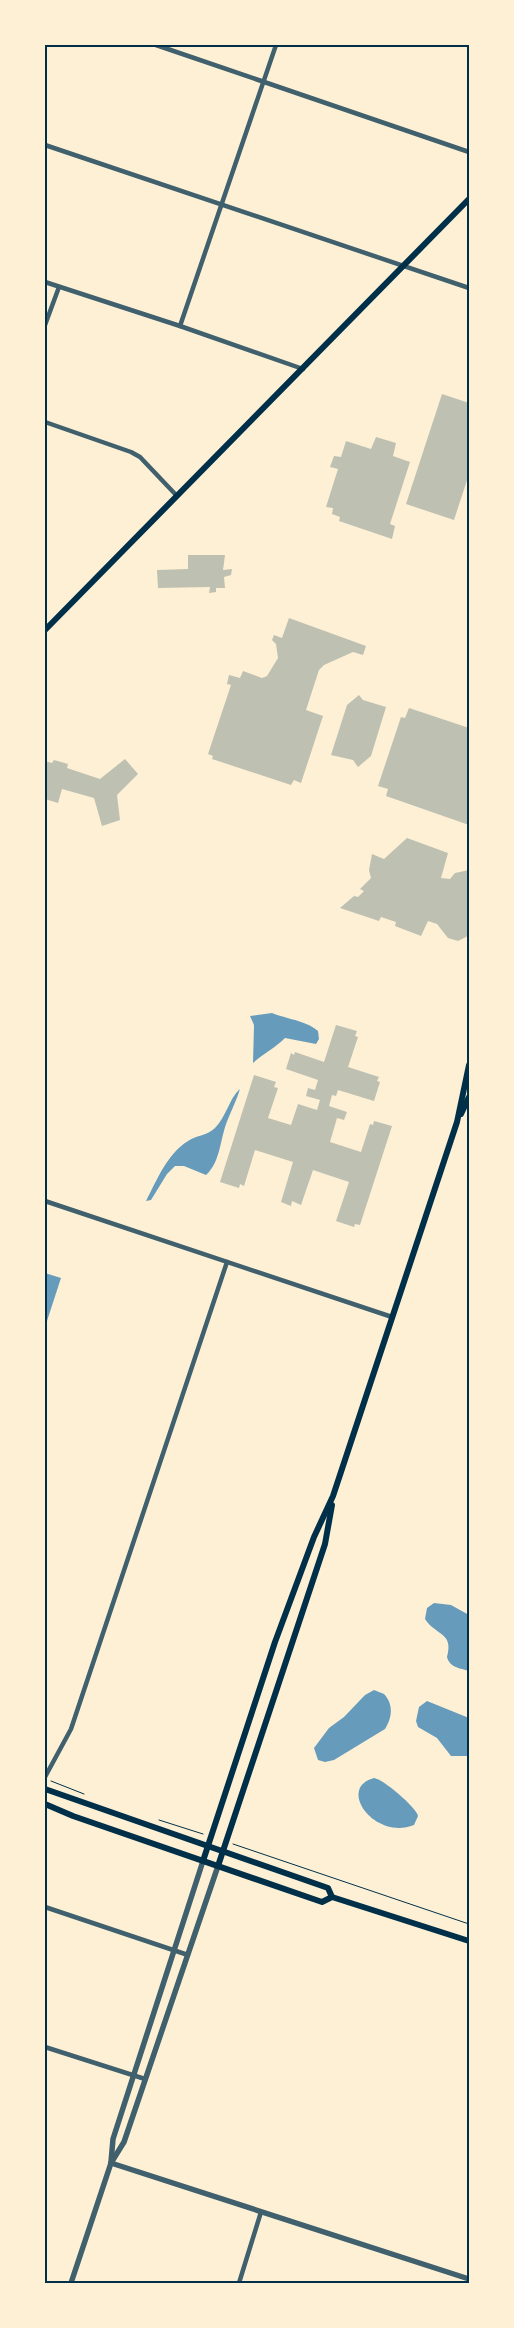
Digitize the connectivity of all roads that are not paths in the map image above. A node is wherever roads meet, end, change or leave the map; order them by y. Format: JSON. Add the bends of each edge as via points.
{"nodes":[{"id":1,"x":156,"y":45,"type":"edge"},
{"id":2,"x":276,"y":45,"type":"edge"},
{"id":3,"x":263,"y":82,"type":"junction"},
{"id":4,"x":45,"y":145,"type":"edge"},
{"id":5,"x":469,"y":152,"type":"edge"},
{"id":6,"x":469,"y":200,"type":"edge"},
{"id":7,"x":221,"y":205,"type":"junction"},
{"id":8,"x":404,"y":267,"type":"junction"},
{"id":9,"x":45,"y":282,"type":"edge"},
{"id":10,"x":59,"y":286,"type":"junction"},
{"id":11,"x":469,"y":288,"type":"edge"},
{"id":12,"x":45,"y":325,"type":"edge"},
{"id":13,"x":180,"y":326,"type":"junction"},
{"id":14,"x":302,"y":369,"type":"junction"},
{"id":15,"x":45,"y":422,"type":"edge"},
{"id":16,"x":177,"y":496,"type":"junction"},
{"id":17,"x":47,"y":626,"type":"edge"},
{"id":18,"x":469,"y":1065,"type":"edge"},
{"id":19,"x":469,"y":1097,"type":"edge"},
{"id":20,"x":457,"y":1122,"type":"junction"},
{"id":21,"x":45,"y":1201,"type":"edge"},
{"id":22,"x":227,"y":1262,"type":"junction"},
{"id":23,"x":392,"y":1317,"type":"junction"},
{"id":24,"x":333,"y":1496,"type":"junction"},
{"id":25,"x":45,"y":1778,"type":"edge"},
{"id":26,"x":45,"y":1789,"type":"edge"},
{"id":27,"x":45,"y":1804,"type":"edge"},
{"id":28,"x":208,"y":1847,"type":"junction"},
{"id":29,"x":223,"y":1852,"type":"junction"},
{"id":30,"x":204,"y":1861,"type":"junction"},
{"id":31,"x":218,"y":1866,"type":"junction"},
{"id":32,"x":332,"y":1897,"type":"junction"},
{"id":33,"x":45,"y":1907,"type":"edge"},
{"id":34,"x":469,"y":1941,"type":"edge"},
{"id":35,"x":174,"y":1950,"type":"junction"},
{"id":36,"x":188,"y":1955,"type":"junction"},
{"id":37,"x":45,"y":2047,"type":"edge"},
{"id":38,"x":134,"y":2076,"type":"junction"},
{"id":39,"x":145,"y":2080,"type":"junction"},
{"id":40,"x":111,"y":2163,"type":"junction"},
{"id":41,"x":261,"y":2212,"type":"junction"},
{"id":42,"x":469,"y":2279,"type":"edge"},
{"id":43,"x":71,"y":2283,"type":"edge"},
{"id":44,"x":239,"y":2283,"type":"edge"}],
"edges":[{"from":1,"to":3,"type":"street"},
{"from":2,"to":3,"type":"street"},
{"from":3,"to":5,"type":"street"},
{"from":3,"to":7,"type":"street"},
{"from":4,"to":7,"type":"street"},
{"from":6,"to":8,"type":"main road"},
{"from":7,"to":8,"type":"street"},
{"from":7,"to":13,"type":"street"},
{"from":8,"to":11,"type":"street"},
{"from":8,"to":14,"type":"main road"},
{"from":9,"to":10,"type":"street"},
{"from":10,"to":12,"type":"street"},
{"from":10,"to":13,"type":"street"},
{"from":13,"to":14,"type":"street"},
{"from":14,"to":16,"type":"main road"},
{"from":15,"to":16,"type":"street","via":[[140,457]]},
{"from":16,"to":17,"type":"main road"},
{"from":18,"to":20,"type":"main road"},
{"from":19,"to":20,"type":"main road"},
{"from":20,"to":23,"type":"main road"},
{"from":21,"to":22,"type":"street"},
{"from":22,"to":23,"type":"street"},
{"from":22,"to":25,"type":"street","via":[[71,1729]]},
{"from":23,"to":24,"type":"main road"},
{"from":24,"to":28,"type":"main road","via":[[314,1536],[275,1642]]},
{"from":24,"to":29,"type":"main road","via":[[322,1553]]},
{"from":26,"to":28,"type":"main road"},
{"from":27,"to":30,"type":"main road"},
{"from":28,"to":29,"type":"main road"},
{"from":28,"to":30,"type":"main road"},
{"from":29,"to":31,"type":"main road"},
{"from":29,"to":32,"type":"main road","via":[[328,1888]]},
{"from":30,"to":31,"type":"main road"},
{"from":30,"to":35,"type":"street"},
{"from":31,"to":32,"type":"main road","via":[[322,1902]]},
{"from":31,"to":36,"type":"street"},
{"from":32,"to":34,"type":"main road"},
{"from":33,"to":35,"type":"street"},
{"from":35,"to":36,"type":"street"},
{"from":35,"to":38,"type":"street"},
{"from":36,"to":39,"type":"street"},
{"from":37,"to":38,"type":"street"},
{"from":38,"to":39,"type":"street"},
{"from":38,"to":40,"type":"street","via":[[112,2139]]},
{"from":39,"to":40,"type":"street","via":[[124,2142]]},
{"from":40,"to":41,"type":"street"},
{"from":40,"to":43,"type":"street"},
{"from":41,"to":42,"type":"street"},
{"from":41,"to":44,"type":"street"}]}
